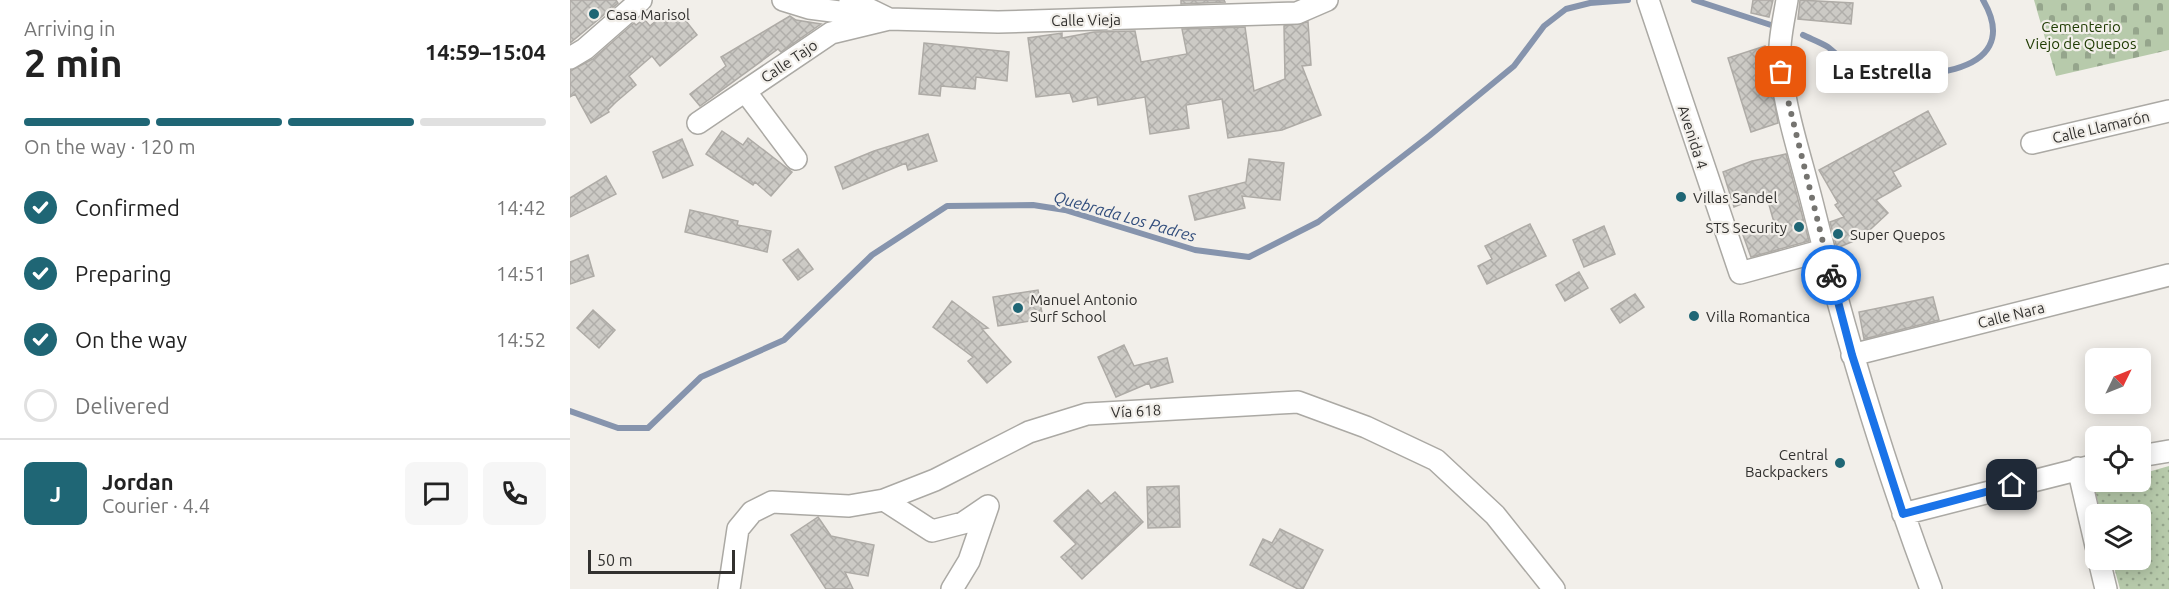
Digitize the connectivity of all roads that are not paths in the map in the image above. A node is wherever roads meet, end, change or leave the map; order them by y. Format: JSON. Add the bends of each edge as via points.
{"nodes":[{"id":1,"x":641,"y":0,"type":"edge"},
{"id":2,"x":783,"y":0,"type":"edge"},
{"id":3,"x":850,"y":0,"type":"edge"},
{"id":4,"x":1648,"y":0,"type":"edge"},
{"id":5,"x":1786,"y":0,"type":"edge"},
{"id":6,"x":1326,"y":1,"type":"edge"},
{"id":7,"x":889,"y":19,"type":"junction"},
{"id":8,"x":570,"y":58,"type":"edge"},
{"id":9,"x":746,"y":91,"type":"junction"},
{"id":10,"x":2169,"y":111,"type":"edge"},
{"id":11,"x":698,"y":123,"type":"dead end"},
{"id":12,"x":2032,"y":143,"type":"dead end"},
{"id":13,"x":796,"y":159,"type":"dead end"},
{"id":14,"x":1824,"y":250,"type":"junction"},
{"id":15,"x":2169,"y":275,"type":"edge"},
{"id":16,"x":1852,"y":355,"type":"junction"},
{"id":17,"x":2169,"y":451,"type":"edge"},
{"id":18,"x":2151,"y":454,"type":"edge"},
{"id":19,"x":2085,"y":466,"type":"edge"},
{"id":20,"x":884,"y":500,"type":"junction"},
{"id":21,"x":1903,"y":514,"type":"junction"},
{"id":22,"x":2101,"y":570,"type":"edge"},
{"id":23,"x":729,"y":589,"type":"edge"},
{"id":24,"x":952,"y":589,"type":"edge"},
{"id":25,"x":1554,"y":589,"type":"edge"},
{"id":26,"x":1931,"y":589,"type":"edge"},
{"id":27,"x":2106,"y":589,"type":"edge"}],
"edges":[{"from":1,"to":8,"type":"street"},
{"from":2,"to":7,"type":"street","via":[[809,8]]},
{"from":3,"to":7,"type":"street","name":"Calle Vieja"},
{"from":4,"to":14,"type":"street","name":"Avenida 4","via":[[1740,273]]},
{"from":5,"to":14,"type":"street","via":[[1780,41],[1781,72]]},
{"from":6,"to":7,"type":"street","name":"Calle Vieja","via":[[1297,12],[1177,17],[998,22]]},
{"from":7,"to":9,"type":"street","name":"Calle Tajo","via":[[831,33]]},
{"from":9,"to":11,"type":"street","name":"Calle Tajo"},
{"from":9,"to":13,"type":"street"},
{"from":10,"to":12,"type":"street","name":"Calle Llamarón"},
{"from":14,"to":16,"type":"street"},
{"from":15,"to":16,"type":"street","name":"Calle Nara"},
{"from":16,"to":21,"type":"street"},
{"from":17,"to":18,"type":"street"},
{"from":19,"to":21,"type":"street"},
{"from":20,"to":23,"type":"street","name":"Vía 618","via":[[849,506],[772,502],[752,512],[738,529]]},
{"from":20,"to":24,"type":"street","via":[[932,531],[963,523],[988,506],[969,561]]},
{"from":20,"to":25,"type":"street","name":"Vía 618","via":[[935,480],[1029,432],[1087,414],[1298,402],[1366,427],[1436,460],[1495,515]]},
{"from":21,"to":26,"type":"street"},
{"from":22,"to":27,"type":"street"}]}
